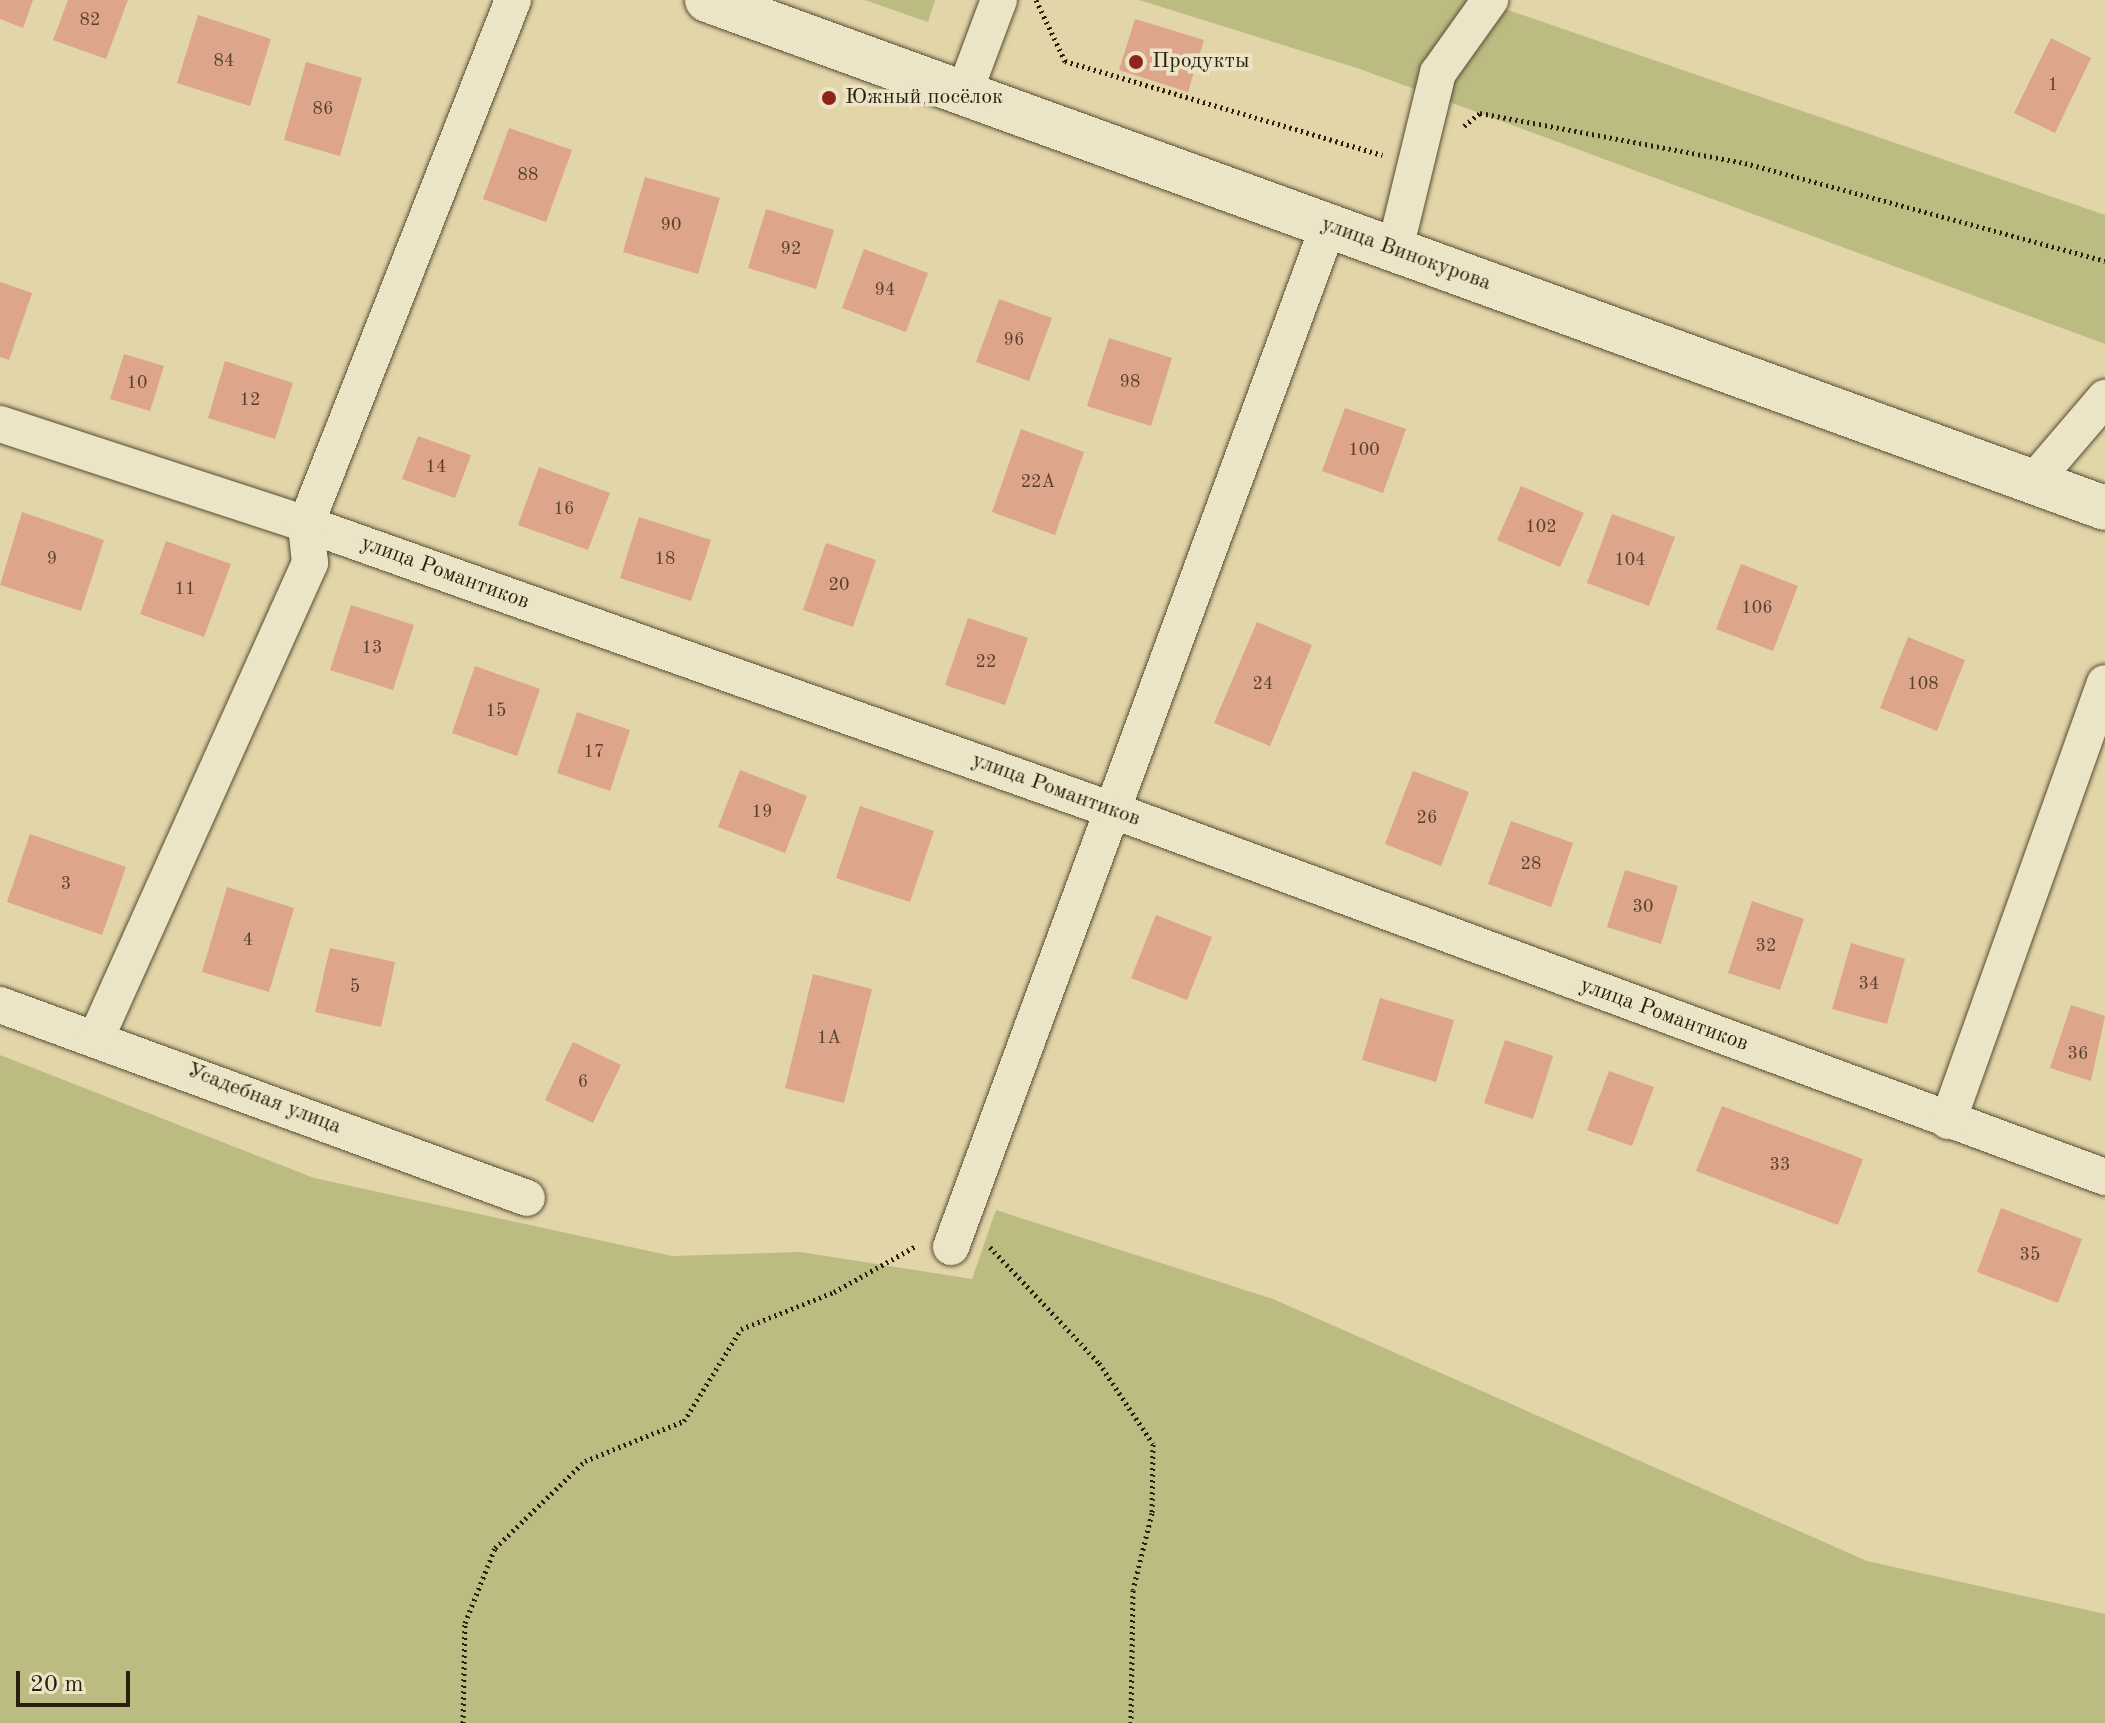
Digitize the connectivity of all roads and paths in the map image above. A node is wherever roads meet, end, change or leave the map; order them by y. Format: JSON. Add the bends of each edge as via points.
{"nodes":[{"id":1,"x":513,"y":0,"type":"edge"},
{"id":2,"x":707,"y":0,"type":"edge"},
{"id":3,"x":999,"y":0,"type":"edge"},
{"id":4,"x":1036,"y":0,"type":"edge"},
{"id":5,"x":1490,"y":0,"type":"edge"},
{"id":6,"x":964,"y":93,"type":"junction"},
{"id":7,"x":1416,"y":166,"type":"junction"},
{"id":8,"x":1328,"y":227,"type":"junction"},
{"id":9,"x":1395,"y":249,"type":"junction"},
{"id":10,"x":2105,"y":261,"type":"edge"},
{"id":11,"x":2105,"y":398,"type":"edge"},
{"id":12,"x":0,"y":424,"type":"edge"},
{"id":13,"x":2033,"y":482,"type":"junction"},
{"id":14,"x":2105,"y":508,"type":"edge"},
{"id":15,"x":306,"y":524,"type":"junction"},
{"id":16,"x":2105,"y":683,"type":"edge"},
{"id":17,"x":1109,"y":809,"type":"junction"},
{"id":18,"x":0,"y":1005,"type":"edge"},
{"id":19,"x":97,"y":1036,"type":"junction"},
{"id":20,"x":1948,"y":1121,"type":"junction"},
{"id":21,"x":2105,"y":1177,"type":"edge"},
{"id":22,"x":527,"y":1198,"type":"dead end"},
{"id":23,"x":955,"y":1234,"type":"junction"},
{"id":24,"x":463,"y":1723,"type":"edge"},
{"id":25,"x":1131,"y":1723,"type":"edge"}],
"edges":[{"from":1,"to":15,"type":"street"},
{"from":2,"to":6,"type":"main road","name":"улица Винокурова"},
{"from":3,"to":6,"type":"street"},
{"from":4,"to":7,"type":"path","via":[[1065,61]]},
{"from":5,"to":7,"type":"street","via":[[1438,73]]},
{"from":6,"to":8,"type":"main road","name":"улица Винокурова"},
{"from":7,"to":9,"type":"street"},
{"from":7,"to":10,"type":"path","via":[[1480,113],[1745,163]]},
{"from":8,"to":9,"type":"main road","name":"улица Винокурова"},
{"from":8,"to":17,"type":"street"},
{"from":9,"to":13,"type":"main road","name":"улица Винокурова"},
{"from":11,"to":13,"type":"street"},
{"from":12,"to":15,"type":"street","name":"улица Романтиков"},
{"from":13,"to":14,"type":"main road","name":"улица Винокурова"},
{"from":15,"to":17,"type":"street","name":"улица Романтиков"},
{"from":15,"to":19,"type":"street","via":[[310,563]]},
{"from":16,"to":20,"type":"street"},
{"from":17,"to":20,"type":"street","name":"улица Романтиков"},
{"from":17,"to":23,"type":"street"},
{"from":18,"to":19,"type":"street","name":"Усадебная улица"},
{"from":19,"to":22,"type":"street","name":"Усадебная улица"},
{"from":20,"to":21,"type":"street","name":"улица Романтиков"},
{"from":23,"to":24,"type":"path","via":[[741,1329],[684,1421],[585,1461],[495,1548],[465,1623]]},
{"from":23,"to":25,"type":"path","via":[[1032,1284],[1099,1363],[1153,1444],[1152,1513],[1133,1590]]}]}
